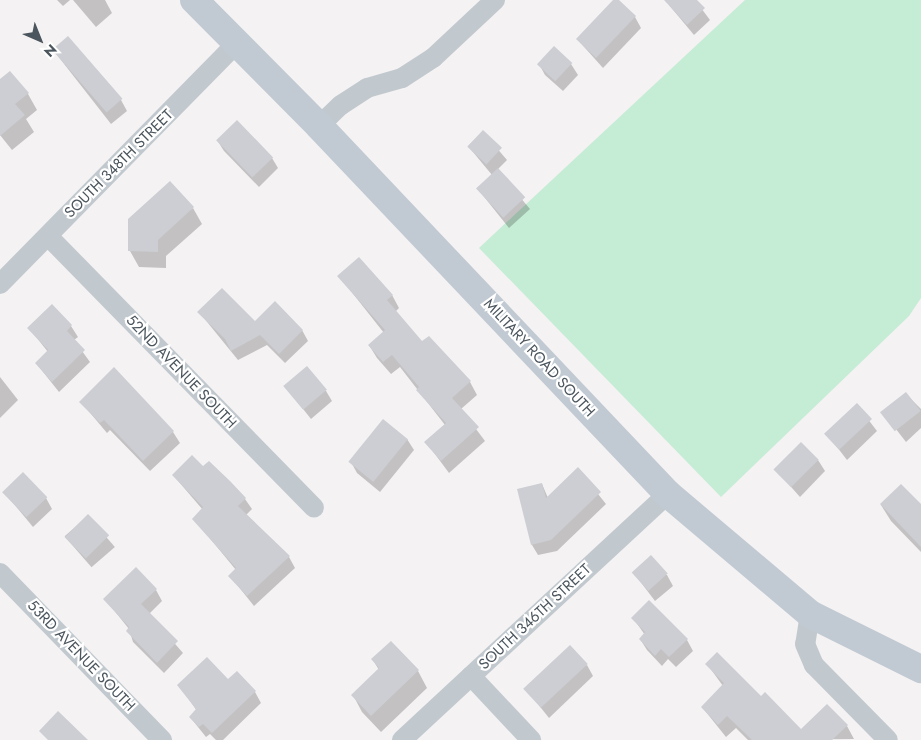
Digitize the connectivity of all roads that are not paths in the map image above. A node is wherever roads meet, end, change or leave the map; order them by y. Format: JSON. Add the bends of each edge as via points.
{"nodes":[{"id":1,"x":194,"y":0,"type":"edge"},
{"id":2,"x":495,"y":0,"type":"edge"},
{"id":3,"x":237,"y":43,"type":"junction"},
{"id":4,"x":319,"y":126,"type":"junction"},
{"id":5,"x":48,"y":236,"type":"junction"},
{"id":6,"x":0,"y":284,"type":"edge"},
{"id":7,"x":668,"y":494,"type":"junction"},
{"id":8,"x":314,"y":508,"type":"dead end"},
{"id":9,"x":0,"y":573,"type":"edge"},
{"id":10,"x":810,"y":614,"type":"junction"},
{"id":11,"x":921,"y":668,"type":"edge"},
{"id":12,"x":471,"y":676,"type":"junction"},
{"id":13,"x":162,"y":740,"type":"edge"},
{"id":14,"x":402,"y":740,"type":"edge"},
{"id":15,"x":530,"y":740,"type":"edge"},
{"id":16,"x":888,"y":740,"type":"edge"}],
"edges":[{"from":1,"to":3,"type":"main road","name":"MILITARY ROAD SOUTH"},
{"from":2,"to":4,"type":"street","via":[[433,58],[402,78],[366,88]]},
{"from":3,"to":4,"type":"main road","name":"MILITARY ROAD SOUTH"},
{"from":3,"to":5,"type":"street","name":"SOUTH 348TH STREET"},
{"from":4,"to":7,"type":"main road","name":"MILITARY ROAD SOUTH"},
{"from":5,"to":6,"type":"street","name":"SOUTH 348TH STREET"},
{"from":5,"to":8,"type":"street","name":"52ND AVENUE SOUTH"},
{"from":7,"to":10,"type":"main road","name":"MILITARY ROAD SOUTH"},
{"from":7,"to":12,"type":"street","name":"SOUTH 346TH STREET"},
{"from":9,"to":13,"type":"street","name":"53RD AVENUE SOUTH"},
{"from":10,"to":11,"type":"main road","name":"MILITARY ROAD SOUTH"},
{"from":10,"to":16,"type":"street","via":[[805,644],[814,665]]},
{"from":12,"to":14,"type":"street","name":"SOUTH 346TH STREET"},
{"from":12,"to":15,"type":"street"}]}
